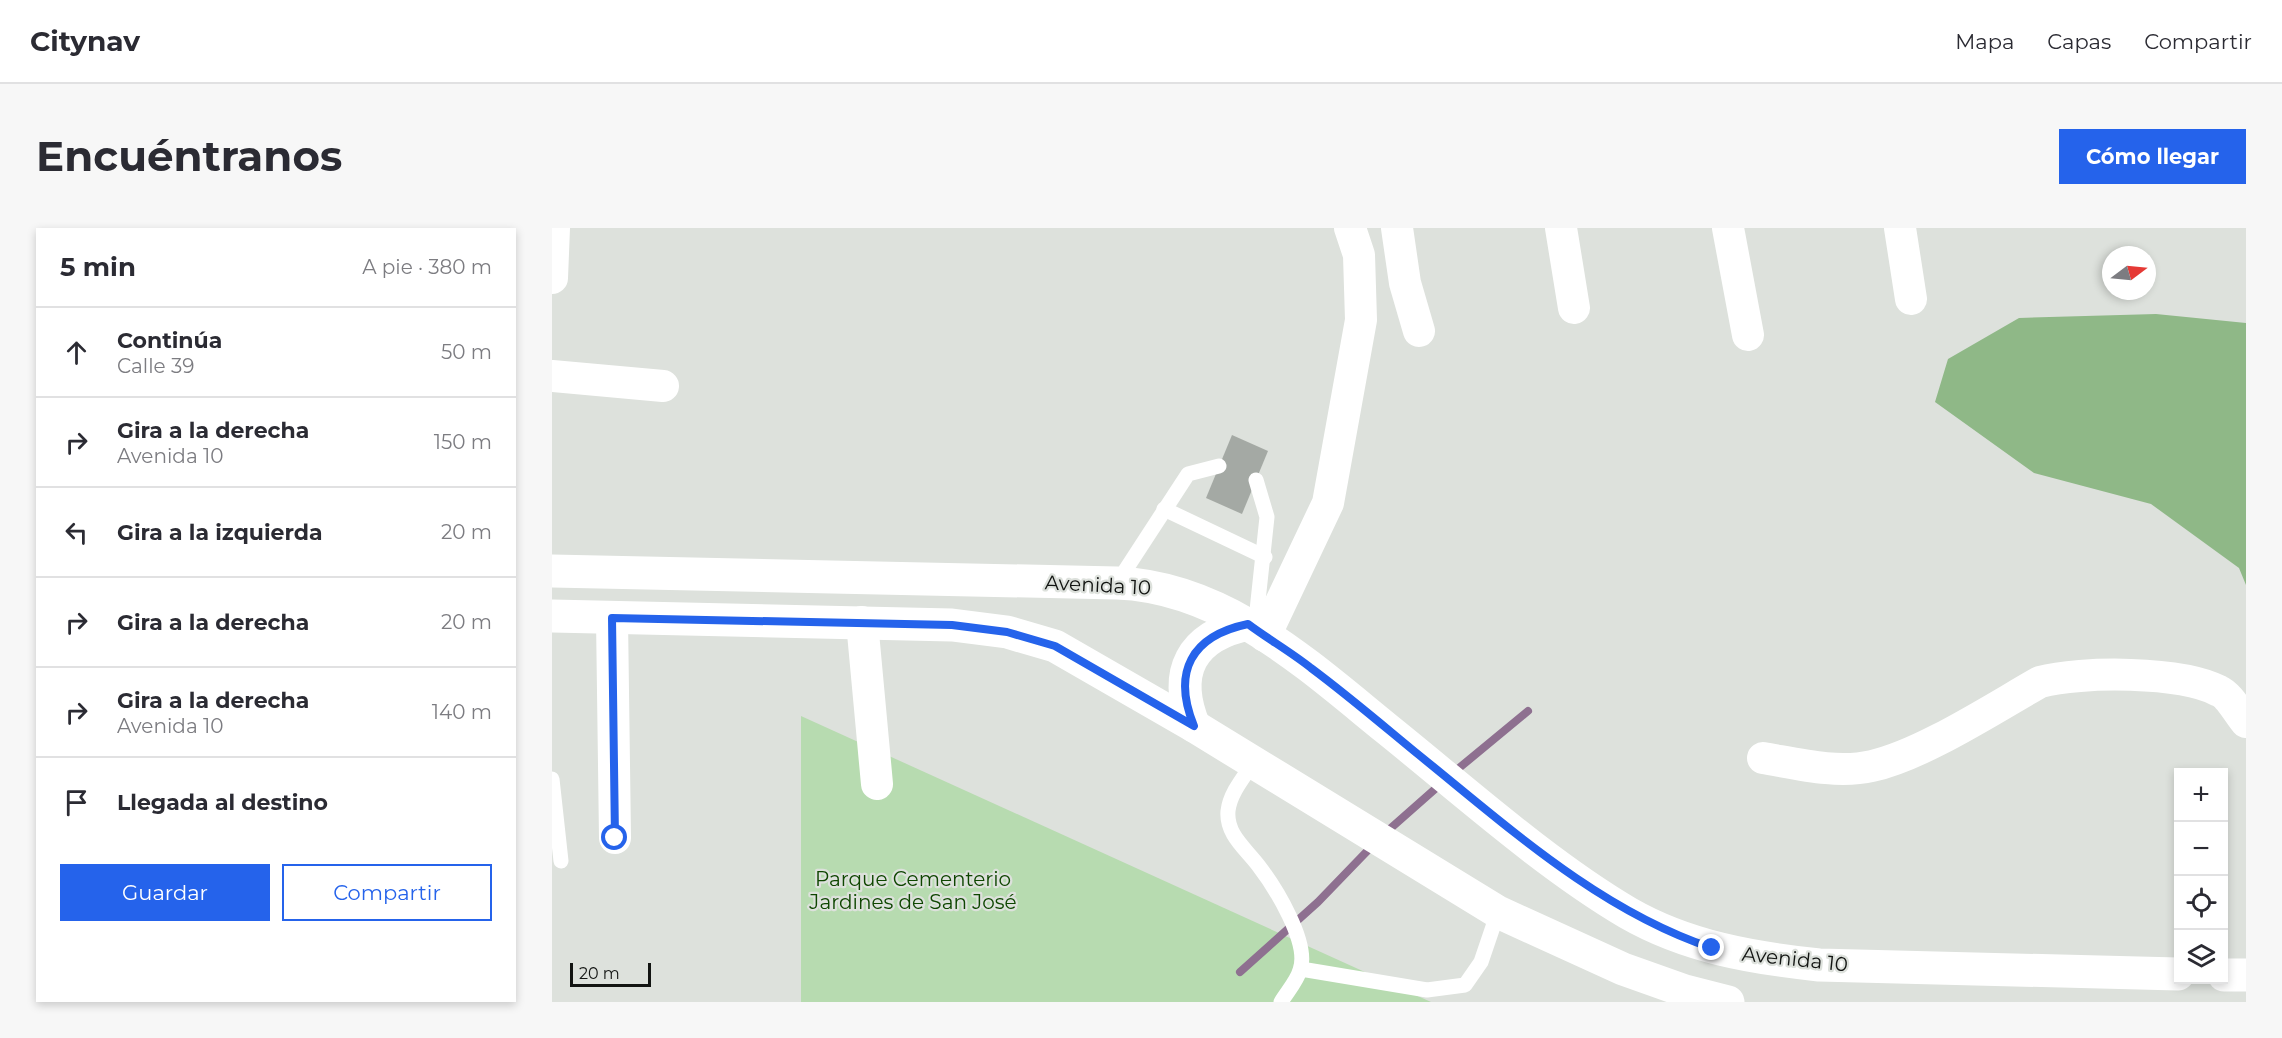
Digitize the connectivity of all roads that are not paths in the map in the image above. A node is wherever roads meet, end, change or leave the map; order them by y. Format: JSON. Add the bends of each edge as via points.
{"nodes":[{"id":1,"x":554,"y":228,"type":"edge"},
{"id":2,"x":1350,"y":228,"type":"edge"},
{"id":3,"x":1397,"y":228,"type":"edge"},
{"id":4,"x":1561,"y":228,"type":"edge"},
{"id":5,"x":1728,"y":228,"type":"edge"},
{"id":6,"x":1900,"y":228,"type":"edge"},
{"id":7,"x":552,"y":278,"type":"edge"},
{"id":8,"x":1911,"y":299,"type":"dead end"},
{"id":9,"x":1574,"y":308,"type":"dead end"},
{"id":10,"x":1419,"y":331,"type":"dead end"},
{"id":11,"x":1748,"y":335,"type":"dead end"},
{"id":12,"x":552,"y":376,"type":"edge"},
{"id":13,"x":663,"y":386,"type":"dead end"},
{"id":14,"x":1219,"y":466,"type":"dead end"},
{"id":15,"x":1256,"y":480,"type":"dead end"},
{"id":16,"x":1164,"y":509,"type":"junction"},
{"id":17,"x":1265,"y":556,"type":"junction"},
{"id":18,"x":552,"y":571,"type":"edge"},
{"id":19,"x":1117,"y":583,"type":"junction"},
{"id":20,"x":552,"y":616,"type":"edge"},
{"id":21,"x":612,"y":618,"type":"junction"},
{"id":22,"x":862,"y":622,"type":"junction"},
{"id":23,"x":1256,"y":629,"type":"junction"},
{"id":24,"x":2246,"y":723,"type":"edge"},
{"id":25,"x":1194,"y":726,"type":"junction"},
{"id":26,"x":1764,"y":758,"type":"dead end"},
{"id":27,"x":1261,"y":768,"type":"junction"},
{"id":28,"x":552,"y":779,"type":"edge"},
{"id":29,"x":877,"y":784,"type":"dead end"},
{"id":30,"x":615,"y":838,"type":"dead end"},
{"id":31,"x":561,"y":861,"type":"dead end"},
{"id":32,"x":1498,"y":912,"type":"junction"},
{"id":33,"x":1301,"y":969,"type":"junction"},
{"id":34,"x":2174,"y":974,"type":"edge"},
{"id":35,"x":2228,"y":975,"type":"edge"},
{"id":36,"x":2246,"y":975,"type":"edge"},
{"id":37,"x":1281,"y":1002,"type":"edge"},
{"id":38,"x":1728,"y":1002,"type":"edge"}],
"edges":[{"from":1,"to":7,"type":"street"},
{"from":2,"to":23,"type":"street","via":[[1359,255],[1361,320],[1328,503]]},
{"from":3,"to":10,"type":"street","via":[[1405,283]]},
{"from":4,"to":9,"type":"street"},
{"from":5,"to":11,"type":"street"},
{"from":6,"to":8,"type":"street"},
{"from":12,"to":13,"type":"street"},
{"from":14,"to":16,"type":"lane","via":[[1188,474]]},
{"from":15,"to":17,"type":"lane","via":[[1267,517]]},
{"from":16,"to":17,"type":"lane"},
{"from":16,"to":19,"type":"lane"},
{"from":17,"to":23,"type":"lane"},
{"from":18,"to":19,"type":"main road","name":"Avenida 10"},
{"from":19,"to":23,"type":"main road","name":"Avenida 10","via":[[1170,590],[1207,603]]},
{"from":20,"to":21,"type":"main road"},
{"from":21,"to":22,"type":"main road"},
{"from":21,"to":30,"type":"street"},
{"from":22,"to":25,"type":"main road","via":[[952,625],[1007,632],[1055,646]]},
{"from":22,"to":29,"type":"street"},
{"from":23,"to":25,"type":"main road","via":[[1225,628],[1205,640],[1191,659],[1184,681],[1185,705]]},
{"from":23,"to":34,"type":"main road","name":"Avenida 10","via":[[1311,668],[1514,831],[1629,913],[1674,935],[1712,948],[1819,965]]},
{"from":24,"to":26,"type":"street","via":[[2221,691],[2178,678],[2061,676],[2040,682],[1917,749],[1873,766],[1846,769]]},
{"from":25,"to":27,"type":"main road"},
{"from":27,"to":32,"type":"main road"},
{"from":27,"to":33,"type":"lane","via":[[1231,799],[1230,831],[1260,867],[1290,919],[1301,946]]},
{"from":28,"to":31,"type":"lane"},
{"from":32,"to":33,"type":"lane","via":[[1481,962],[1465,985],[1427,990]]},
{"from":32,"to":38,"type":"main road","via":[[1623,969]]},
{"from":33,"to":37,"type":"lane"},
{"from":35,"to":36,"type":"main road"}]}
